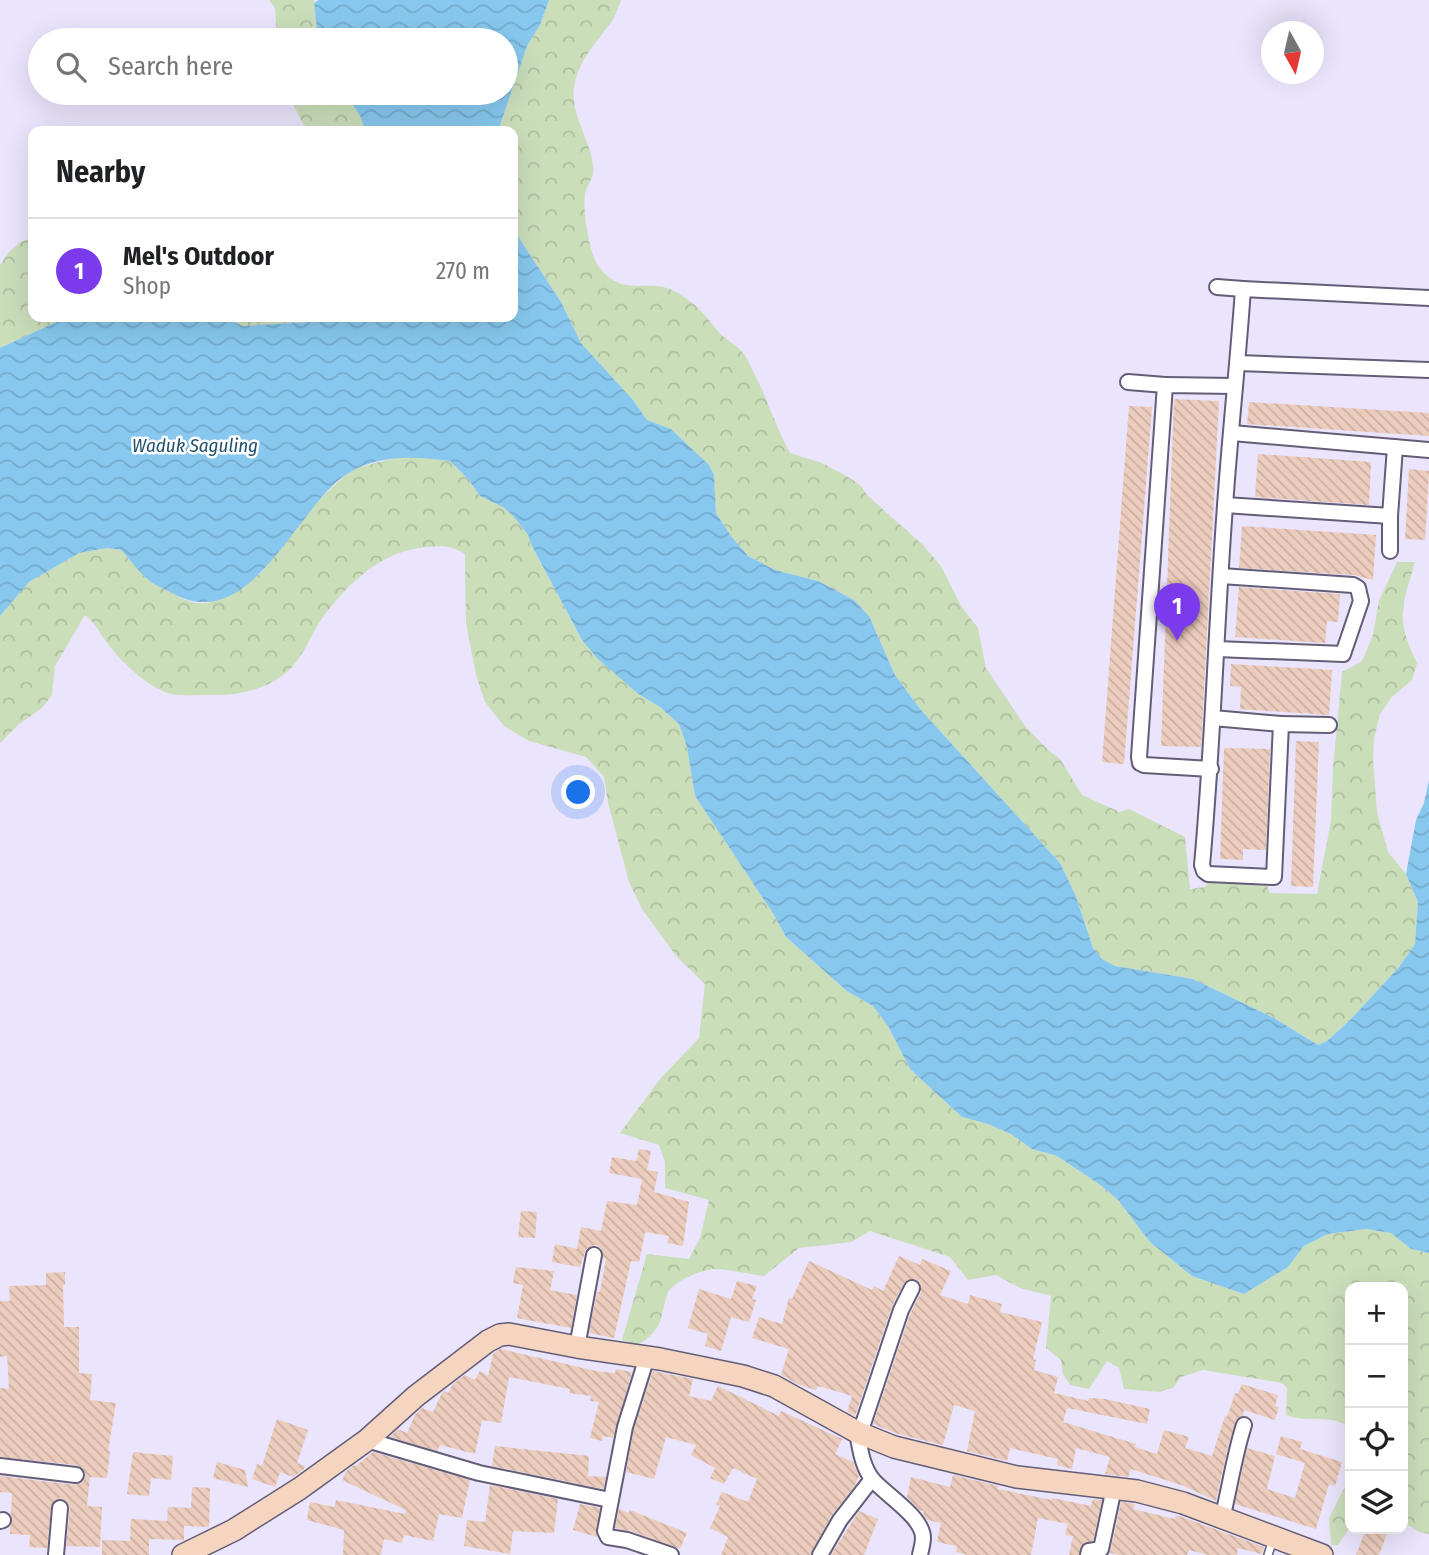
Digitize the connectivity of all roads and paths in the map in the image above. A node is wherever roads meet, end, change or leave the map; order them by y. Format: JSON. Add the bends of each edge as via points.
{"nodes":[{"id":1,"x":1217,"y":287,"type":"dead end"},
{"id":2,"x":1243,"y":289,"type":"junction"},
{"id":3,"x":1429,"y":298,"type":"edge"},
{"id":4,"x":1238,"y":363,"type":"junction"},
{"id":5,"x":1429,"y":370,"type":"edge"},
{"id":6,"x":1128,"y":382,"type":"dead end"},
{"id":7,"x":1165,"y":385,"type":"junction"},
{"id":8,"x":1236,"y":386,"type":"junction"},
{"id":9,"x":1232,"y":433,"type":"junction"},
{"id":10,"x":1395,"y":447,"type":"junction"},
{"id":11,"x":1429,"y":450,"type":"edge"},
{"id":12,"x":1225,"y":505,"type":"junction"},
{"id":13,"x":1390,"y":516,"type":"junction"},
{"id":14,"x":1390,"y":551,"type":"dead end"},
{"id":15,"x":1221,"y":576,"type":"junction"},
{"id":16,"x":1217,"y":649,"type":"junction"},
{"id":17,"x":1213,"y":719,"type":"junction"},
{"id":18,"x":1281,"y":724,"type":"junction"},
{"id":19,"x":1329,"y":725,"type":"dead end"},
{"id":20,"x":1211,"y":769,"type":"junction"},
{"id":21,"x":594,"y":1255,"type":"dead end"},
{"id":22,"x":912,"y":1288,"type":"dead end"},
{"id":23,"x":577,"y":1347,"type":"junction"},
{"id":24,"x":647,"y":1357,"type":"junction"},
{"id":25,"x":1244,"y":1425,"type":"dead end"},
{"id":26,"x":859,"y":1432,"type":"junction"},
{"id":27,"x":367,"y":1440,"type":"junction"},
{"id":28,"x":0,"y":1466,"type":"edge"},
{"id":29,"x":76,"y":1475,"type":"dead end"},
{"id":30,"x":872,"y":1479,"type":"junction"},
{"id":31,"x":1114,"y":1489,"type":"junction"},
{"id":32,"x":610,"y":1500,"type":"junction"},
{"id":33,"x":60,"y":1508,"type":"dead end"},
{"id":34,"x":1222,"y":1519,"type":"junction"},
{"id":35,"x":1271,"y":1546,"type":"edge"},
{"id":36,"x":1315,"y":1554,"type":"edge"},
{"id":37,"x":56,"y":1555,"type":"edge"},
{"id":38,"x":183,"y":1555,"type":"edge"},
{"id":39,"x":671,"y":1555,"type":"edge"},
{"id":40,"x":820,"y":1555,"type":"edge"},
{"id":41,"x":920,"y":1555,"type":"edge"},
{"id":42,"x":1088,"y":1555,"type":"edge"}],
"edges":[{"from":1,"to":2,"type":"street"},
{"from":2,"to":3,"type":"street"},
{"from":2,"to":4,"type":"street"},
{"from":4,"to":5,"type":"street"},
{"from":4,"to":8,"type":"street"},
{"from":6,"to":7,"type":"street"},
{"from":7,"to":8,"type":"street"},
{"from":7,"to":20,"type":"street","via":[[1139,757],[1144,765]]},
{"from":8,"to":9,"type":"street"},
{"from":9,"to":10,"type":"street"},
{"from":9,"to":12,"type":"street"},
{"from":10,"to":11,"type":"street"},
{"from":10,"to":13,"type":"street"},
{"from":12,"to":13,"type":"street"},
{"from":12,"to":15,"type":"street"},
{"from":13,"to":14,"type":"street"},
{"from":15,"to":16,"type":"street"},
{"from":15,"to":16,"type":"street","via":[[1353,585],[1362,601],[1343,654]]},
{"from":16,"to":17,"type":"street"},
{"from":17,"to":18,"type":"street"},
{"from":17,"to":20,"type":"street"},
{"from":18,"to":19,"type":"street"},
{"from":18,"to":20,"type":"street","via":[[1274,877],[1204,871]]},
{"from":21,"to":23,"type":"street"},
{"from":22,"to":26,"type":"street"},
{"from":23,"to":24,"type":"street"},
{"from":23,"to":27,"type":"street","via":[[500,1335],[416,1396]]},
{"from":24,"to":26,"type":"street","via":[[774,1385]]},
{"from":24,"to":32,"type":"street","via":[[625,1427]]},
{"from":25,"to":34,"type":"street"},
{"from":26,"to":30,"type":"street","via":[[864,1464]]},
{"from":26,"to":31,"type":"street","via":[[931,1458],[1017,1477]]},
{"from":27,"to":32,"type":"street","via":[[479,1473]]},
{"from":27,"to":38,"type":"street","via":[[256,1516]]},
{"from":28,"to":29,"type":"street"},
{"from":30,"to":40,"type":"street"},
{"from":30,"to":41,"type":"street","via":[[920,1529]]},
{"from":31,"to":34,"type":"street","via":[[1183,1503]]},
{"from":31,"to":42,"type":"street","via":[[1101,1549],[1089,1550]]},
{"from":32,"to":39,"type":"street","via":[[608,1537]]},
{"from":33,"to":37,"type":"street"},
{"from":34,"to":35,"type":"street"},
{"from":35,"to":36,"type":"street"}]}
